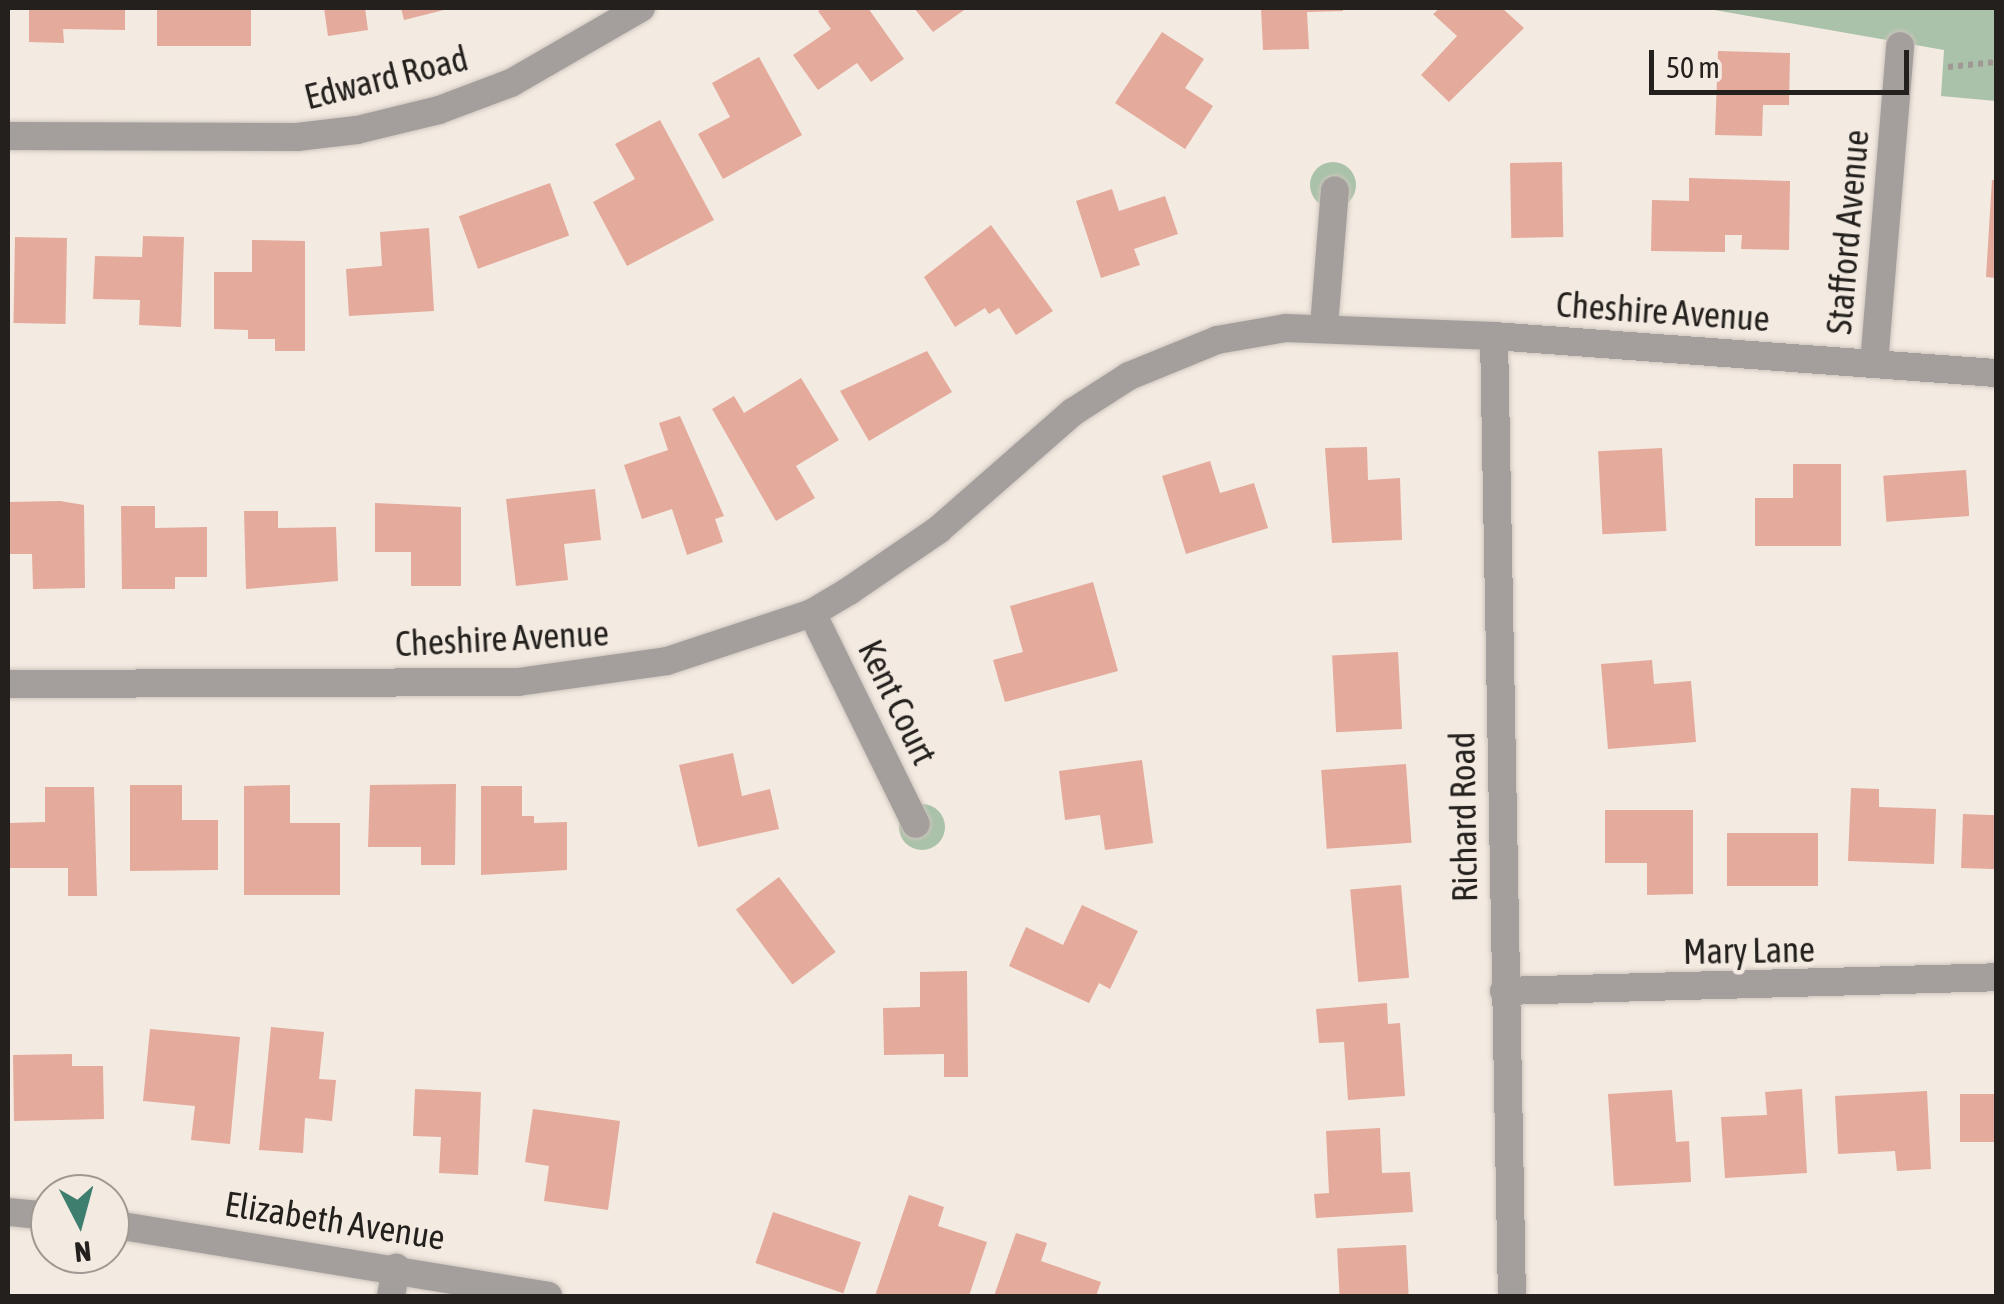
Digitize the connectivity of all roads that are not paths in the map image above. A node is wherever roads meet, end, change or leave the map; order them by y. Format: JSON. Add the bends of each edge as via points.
{"nodes":[{"id":1,"x":642,"y":8,"type":"edge"},
{"id":2,"x":1900,"y":46,"type":"dead end"},
{"id":3,"x":8,"y":136,"type":"edge"},
{"id":4,"x":1335,"y":190,"type":"dead end"},
{"id":5,"x":1324,"y":326,"type":"junction"},
{"id":6,"x":1494,"y":336,"type":"junction"},
{"id":7,"x":1874,"y":364,"type":"junction"},
{"id":8,"x":1996,"y":374,"type":"edge"},
{"id":9,"x":812,"y":613,"type":"junction"},
{"id":10,"x":8,"y":684,"type":"edge"},
{"id":11,"x":916,"y":824,"type":"dead end"},
{"id":12,"x":1996,"y":978,"type":"edge"},
{"id":13,"x":1504,"y":991,"type":"junction"},
{"id":14,"x":130,"y":1227,"type":"edge"},
{"id":15,"x":396,"y":1267,"type":"junction"},
{"id":16,"x":391,"y":1296,"type":"edge"},
{"id":17,"x":548,"y":1296,"type":"edge"},
{"id":18,"x":1512,"y":1296,"type":"edge"}],
"edges":[{"from":1,"to":3,"type":"street","name":"Edward Road","via":[[512,83],[356,130],[297,137]]},
{"from":2,"to":7,"type":"street","name":"Stafford Avenue"},
{"from":4,"to":5,"type":"street"},
{"from":5,"to":6,"type":"street","name":"Cheshire Avenue"},
{"from":5,"to":9,"type":"street","name":"Cheshire Avenue","via":[[1217,340],[1129,376],[1073,412],[938,530]]},
{"from":6,"to":7,"type":"street","name":"Cheshire Avenue"},
{"from":6,"to":13,"type":"street","name":"Richard Road"},
{"from":7,"to":8,"type":"street","name":"Cheshire Avenue"},
{"from":9,"to":10,"type":"street","name":"Cheshire Avenue","via":[[667,661],[586,676],[518,682]]},
{"from":9,"to":11,"type":"street","name":"Kent Court"},
{"from":12,"to":13,"type":"street","name":"Mary Lane"},
{"from":13,"to":18,"type":"street","name":"Richard Road"},
{"from":14,"to":15,"type":"street","name":"Elizabeth Avenue"},
{"from":15,"to":16,"type":"street"},
{"from":15,"to":17,"type":"street","name":"Elizabeth Avenue"}]}
